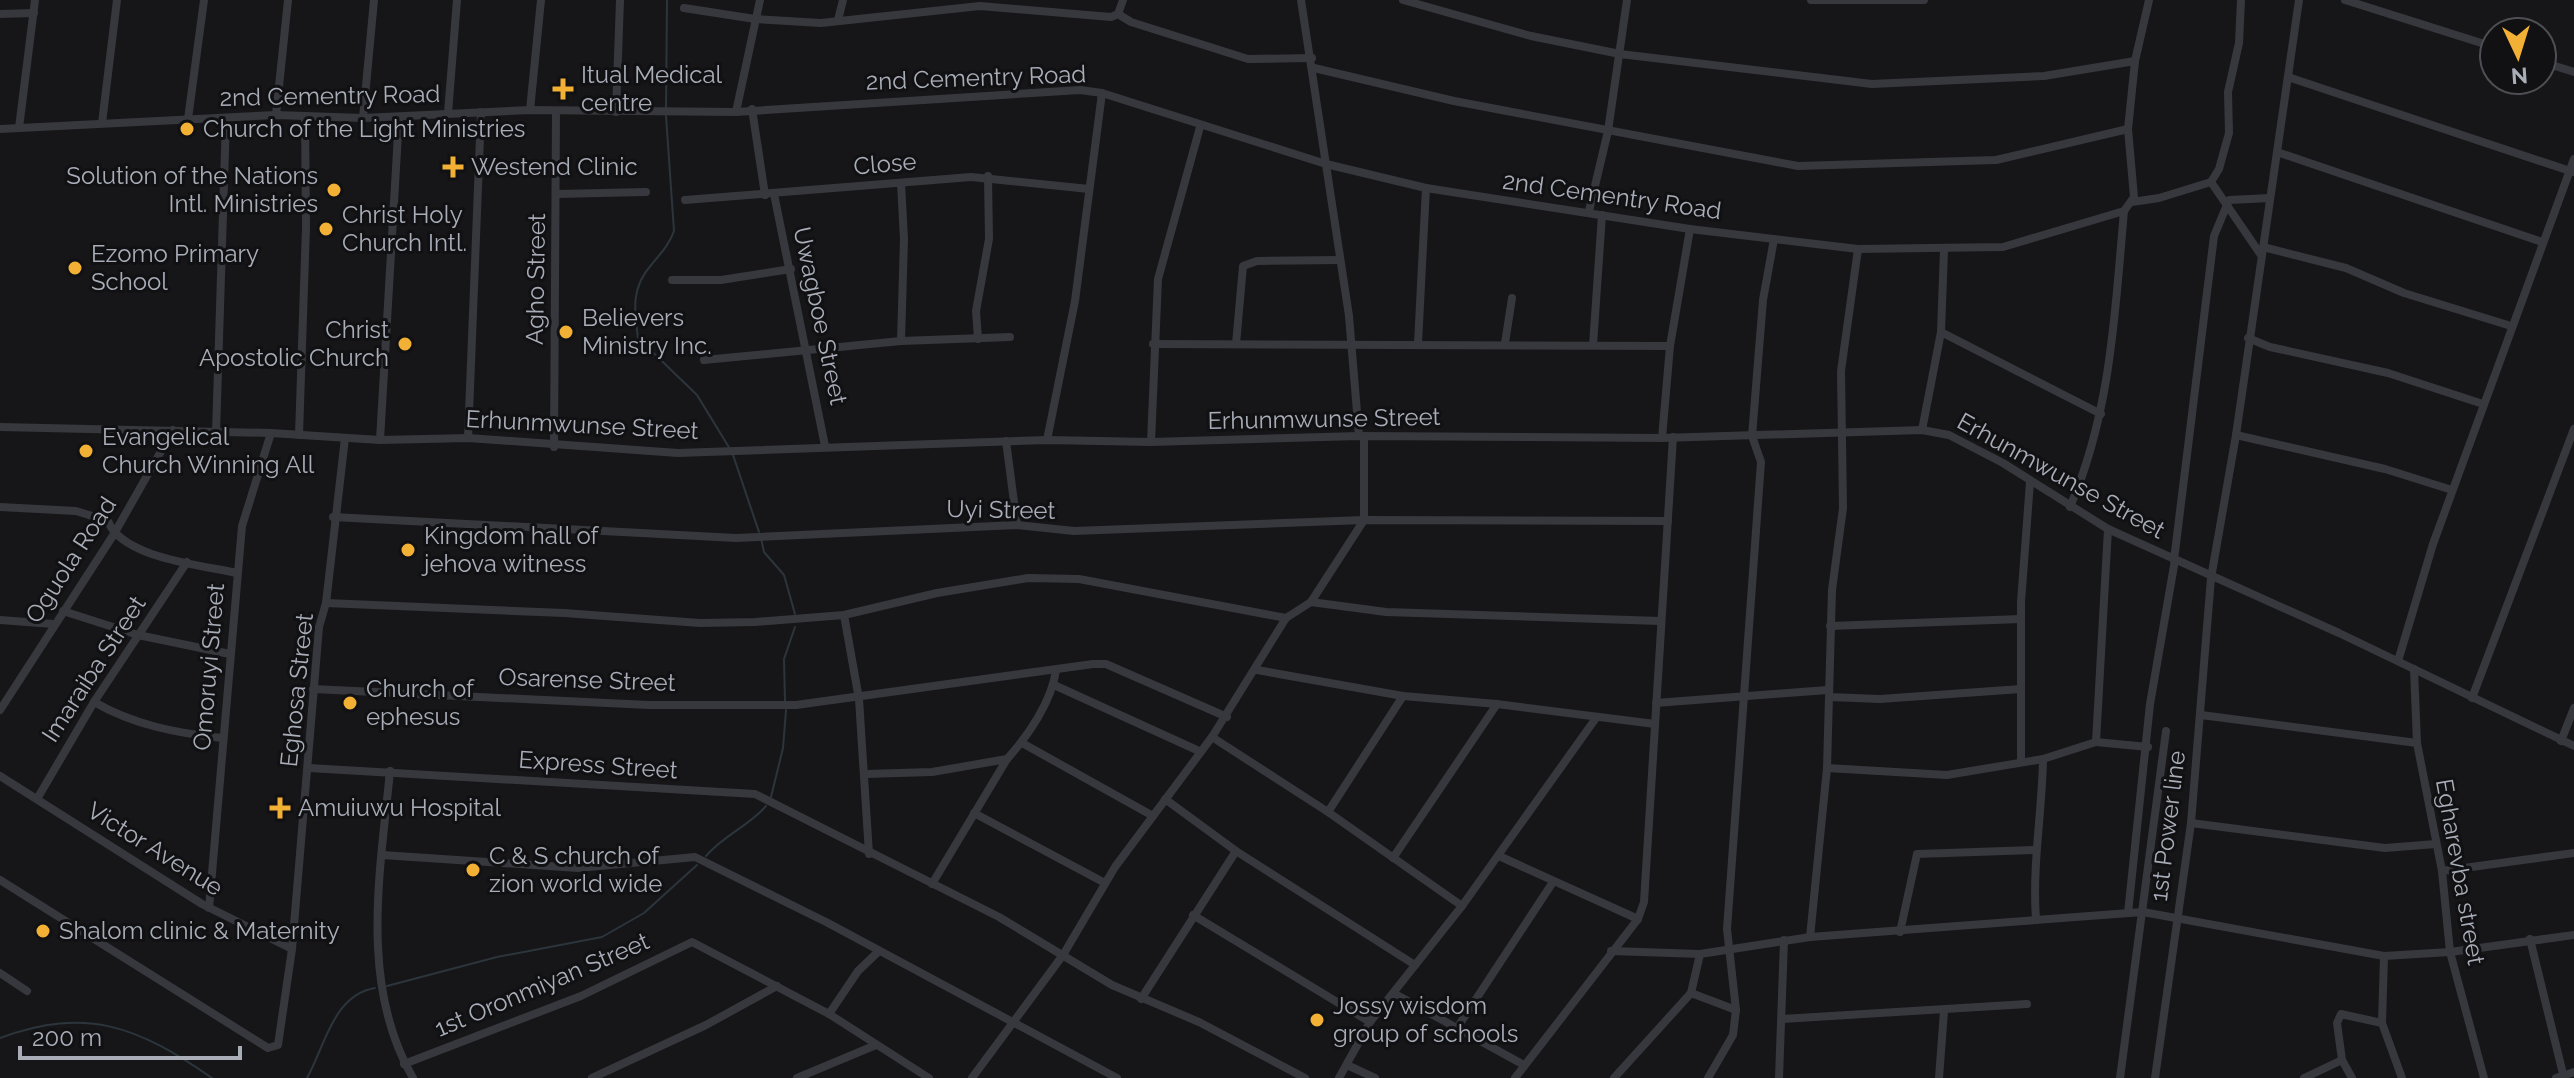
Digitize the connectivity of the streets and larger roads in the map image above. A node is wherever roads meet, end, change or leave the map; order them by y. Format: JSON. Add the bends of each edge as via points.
{"nodes":[{"id":1,"x":35,"y":0,"type":"edge"},
{"id":2,"x":117,"y":0,"type":"edge"},
{"id":3,"x":204,"y":0,"type":"edge"},
{"id":4,"x":288,"y":0,"type":"edge"},
{"id":5,"x":374,"y":0,"type":"edge"},
{"id":6,"x":457,"y":0,"type":"edge"},
{"id":7,"x":541,"y":0,"type":"edge"},
{"id":8,"x":620,"y":0,"type":"edge"},
{"id":9,"x":760,"y":0,"type":"edge"},
{"id":10,"x":843,"y":0,"type":"edge"},
{"id":11,"x":1034,"y":0,"type":"edge"},
{"id":12,"x":1123,"y":0,"type":"edge"},
{"id":13,"x":1301,"y":0,"type":"edge"},
{"id":14,"x":1403,"y":0,"type":"edge"},
{"id":15,"x":1627,"y":0,"type":"edge"},
{"id":16,"x":1811,"y":0,"type":"edge"},
{"id":17,"x":1924,"y":0,"type":"edge"},
{"id":18,"x":2149,"y":0,"type":"edge"},
{"id":19,"x":2241,"y":0,"type":"edge"},
{"id":20,"x":2299,"y":0,"type":"edge"},
{"id":21,"x":2345,"y":0,"type":"edge"},
{"id":22,"x":933,"y":4,"type":"edge"},
{"id":23,"x":684,"y":8,"type":"dead end"},
{"id":24,"x":1032,"y":11,"type":"junction"},
{"id":25,"x":34,"y":13,"type":"junction"},
{"id":26,"x":0,"y":14,"type":"edge"},
{"id":27,"x":1118,"y":14,"type":"junction"},
{"id":28,"x":755,"y":19,"type":"junction"},
{"id":29,"x":838,"y":20,"type":"junction"},
{"id":30,"x":2478,"y":42,"type":"edge"},
{"id":31,"x":1620,"y":54,"type":"junction"},
{"id":32,"x":2135,"y":61,"type":"junction"},
{"id":33,"x":1313,"y":63,"type":"junction"},
{"id":34,"x":2288,"y":77,"type":"junction"},
{"id":35,"x":1102,"y":93,"type":"junction"},
{"id":36,"x":752,"y":109,"type":"junction"},
{"id":37,"x":530,"y":110,"type":"junction"},
{"id":38,"x":556,"y":111,"type":"junction"},
{"id":39,"x":481,"y":112,"type":"junction"},
{"id":40,"x":616,"y":112,"type":"junction"},
{"id":41,"x":736,"y":112,"type":"junction"},
{"id":42,"x":448,"y":113,"type":"junction"},
{"id":43,"x":276,"y":115,"type":"junction"},
{"id":44,"x":305,"y":117,"type":"junction"},
{"id":45,"x":399,"y":117,"type":"junction"},
{"id":46,"x":363,"y":118,"type":"junction"},
{"id":47,"x":188,"y":119,"type":"junction"},
{"id":48,"x":226,"y":119,"type":"junction"},
{"id":49,"x":102,"y":123,"type":"junction"},
{"id":50,"x":1200,"y":127,"type":"junction"},
{"id":51,"x":19,"y":128,"type":"junction"},
{"id":52,"x":0,"y":129,"type":"edge"},
{"id":53,"x":2128,"y":129,"type":"junction"},
{"id":54,"x":1608,"y":131,"type":"junction"},
{"id":55,"x":2277,"y":152,"type":"junction"},
{"id":56,"x":2574,"y":159,"type":"edge"},
{"id":57,"x":1326,"y":164,"type":"junction"},
{"id":58,"x":2572,"y":172,"type":"edge"},
{"id":59,"x":988,"y":176,"type":"junction"},
{"id":60,"x":2211,"y":182,"type":"junction"},
{"id":61,"x":901,"y":183,"type":"junction"},
{"id":62,"x":1426,"y":188,"type":"junction"},
{"id":63,"x":1089,"y":189,"type":"junction"},
{"id":64,"x":646,"y":192,"type":"dead end"},
{"id":65,"x":557,"y":194,"type":"junction"},
{"id":66,"x":770,"y":194,"type":"junction"},
{"id":67,"x":2270,"y":198,"type":"junction"},
{"id":68,"x":685,"y":200,"type":"dead end"},
{"id":69,"x":2132,"y":202,"type":"junction"},
{"id":70,"x":2227,"y":202,"type":"junction"},
{"id":71,"x":1589,"y":211,"type":"junction"},
{"id":72,"x":2124,"y":211,"type":"junction"},
{"id":73,"x":1602,"y":215,"type":"junction"},
{"id":74,"x":1690,"y":229,"type":"junction"},
{"id":75,"x":1774,"y":239,"type":"junction"},
{"id":76,"x":2542,"y":242,"type":"junction"},
{"id":77,"x":1858,"y":249,"type":"junction"},
{"id":78,"x":1944,"y":250,"type":"junction"},
{"id":79,"x":2262,"y":251,"type":"junction"},
{"id":80,"x":1340,"y":260,"type":"junction"},
{"id":81,"x":791,"y":269,"type":"junction"},
{"id":82,"x":672,"y":280,"type":"dead end"},
{"id":83,"x":1512,"y":298,"type":"dead end"},
{"id":84,"x":2511,"y":326,"type":"junction"},
{"id":85,"x":1941,"y":332,"type":"junction"},
{"id":86,"x":1010,"y":337,"type":"dead end"},
{"id":87,"x":2248,"y":338,"type":"junction"},
{"id":88,"x":978,"y":339,"type":"junction"},
{"id":89,"x":901,"y":341,"type":"junction"},
{"id":90,"x":1351,"y":343,"type":"junction"},
{"id":91,"x":1418,"y":343,"type":"junction"},
{"id":92,"x":1505,"y":343,"type":"junction"},
{"id":93,"x":1153,"y":344,"type":"junction"},
{"id":94,"x":1236,"y":344,"type":"junction"},
{"id":95,"x":1593,"y":345,"type":"junction"},
{"id":96,"x":1670,"y":346,"type":"junction"},
{"id":97,"x":808,"y":352,"type":"junction"},
{"id":98,"x":704,"y":360,"type":"dead end"},
{"id":99,"x":2483,"y":404,"type":"junction"},
{"id":100,"x":2101,"y":414,"type":"junction"},
{"id":101,"x":0,"y":427,"type":"edge"},
{"id":102,"x":2574,"y":429,"type":"edge"},
{"id":103,"x":173,"y":430,"type":"junction"},
{"id":104,"x":1841,"y":430,"type":"junction"},
{"id":105,"x":1922,"y":430,"type":"junction"},
{"id":106,"x":216,"y":433,"type":"junction"},
{"id":107,"x":271,"y":433,"type":"junction"},
{"id":108,"x":299,"y":435,"type":"junction"},
{"id":109,"x":2236,"y":435,"type":"junction"},
{"id":110,"x":1362,"y":436,"type":"junction"},
{"id":111,"x":1752,"y":436,"type":"junction"},
{"id":112,"x":1673,"y":437,"type":"junction"},
{"id":113,"x":345,"y":438,"type":"junction"},
{"id":114,"x":468,"y":438,"type":"junction"},
{"id":115,"x":1662,"y":438,"type":"junction"},
{"id":116,"x":380,"y":440,"type":"junction"},
{"id":117,"x":1047,"y":440,"type":"junction"},
{"id":118,"x":1006,"y":441,"type":"junction"},
{"id":119,"x":1151,"y":442,"type":"junction"},
{"id":120,"x":825,"y":446,"type":"junction"},
{"id":121,"x":554,"y":447,"type":"junction"},
{"id":122,"x":2030,"y":482,"type":"junction"},
{"id":123,"x":2452,"y":490,"type":"junction"},
{"id":124,"x":0,"y":507,"type":"edge"},
{"id":125,"x":2070,"y":507,"type":"junction"},
{"id":126,"x":333,"y":517,"type":"junction"},
{"id":127,"x":1364,"y":520,"type":"junction"},
{"id":128,"x":1668,"y":521,"type":"junction"},
{"id":129,"x":1017,"y":525,"type":"junction"},
{"id":130,"x":2108,"y":529,"type":"junction"},
{"id":131,"x":114,"y":534,"type":"junction"},
{"id":132,"x":2175,"y":560,"type":"junction"},
{"id":133,"x":187,"y":562,"type":"junction"},
{"id":134,"x":237,"y":573,"type":"junction"},
{"id":135,"x":2211,"y":578,"type":"junction"},
{"id":136,"x":1311,"y":602,"type":"junction"},
{"id":137,"x":326,"y":603,"type":"junction"},
{"id":138,"x":63,"y":611,"type":"junction"},
{"id":139,"x":844,"y":615,"type":"junction"},
{"id":140,"x":1286,"y":618,"type":"junction"},
{"id":141,"x":2021,"y":619,"type":"junction"},
{"id":142,"x":0,"y":620,"type":"edge"},
{"id":143,"x":1660,"y":621,"type":"junction"},
{"id":144,"x":53,"y":624,"type":"junction"},
{"id":145,"x":1830,"y":626,"type":"junction"},
{"id":146,"x":138,"y":635,"type":"junction"},
{"id":147,"x":230,"y":654,"type":"junction"},
{"id":148,"x":2398,"y":661,"type":"junction"},
{"id":149,"x":2414,"y":669,"type":"junction"},
{"id":150,"x":1056,"y":670,"type":"junction"},
{"id":151,"x":1257,"y":670,"type":"junction"},
{"id":152,"x":1054,"y":685,"type":"junction"},
{"id":153,"x":313,"y":689,"type":"junction"},
{"id":154,"x":2021,"y":689,"type":"junction"},
{"id":155,"x":1828,"y":694,"type":"junction"},
{"id":156,"x":1403,"y":696,"type":"junction"},
{"id":157,"x":1743,"y":697,"type":"junction"},
{"id":158,"x":2472,"y":698,"type":"junction"},
{"id":159,"x":859,"y":699,"type":"junction"},
{"id":160,"x":94,"y":702,"type":"junction"},
{"id":161,"x":1656,"y":703,"type":"junction"},
{"id":162,"x":1497,"y":704,"type":"junction"},
{"id":163,"x":2574,"y":708,"type":"edge"},
{"id":164,"x":0,"y":710,"type":"edge"},
{"id":165,"x":2201,"y":715,"type":"junction"},
{"id":166,"x":1227,"y":717,"type":"junction"},
{"id":167,"x":1596,"y":718,"type":"junction"},
{"id":168,"x":1655,"y":724,"type":"junction"},
{"id":169,"x":2166,"y":731,"type":"dead end"},
{"id":170,"x":1212,"y":737,"type":"junction"},
{"id":171,"x":222,"y":738,"type":"junction"},
{"id":172,"x":2561,"y":741,"type":"junction"},
{"id":173,"x":2096,"y":742,"type":"junction"},
{"id":174,"x":1022,"y":743,"type":"junction"},
{"id":175,"x":2417,"y":743,"type":"junction"},
{"id":176,"x":2574,"y":746,"type":"edge"},
{"id":177,"x":2148,"y":747,"type":"junction"},
{"id":178,"x":1199,"y":751,"type":"junction"},
{"id":179,"x":1007,"y":759,"type":"junction"},
{"id":180,"x":2043,"y":759,"type":"junction"},
{"id":181,"x":2021,"y":762,"type":"junction"},
{"id":182,"x":309,"y":768,"type":"junction"},
{"id":183,"x":1827,"y":768,"type":"junction"},
{"id":184,"x":390,"y":771,"type":"junction"},
{"id":185,"x":866,"y":774,"type":"junction"},
{"id":186,"x":0,"y":776,"type":"edge"},
{"id":187,"x":37,"y":799,"type":"junction"},
{"id":188,"x":1165,"y":799,"type":"junction"},
{"id":189,"x":1328,"y":812,"type":"junction"},
{"id":190,"x":974,"y":813,"type":"junction"},
{"id":191,"x":1153,"y":816,"type":"junction"},
{"id":192,"x":2191,"y":823,"type":"junction"},
{"id":193,"x":2436,"y":844,"type":"junction"},
{"id":194,"x":2034,"y":850,"type":"junction"},
{"id":195,"x":1236,"y":851,"type":"junction"},
{"id":196,"x":2574,"y":853,"type":"edge"},
{"id":197,"x":869,"y":854,"type":"junction"},
{"id":198,"x":382,"y":855,"type":"junction"},
{"id":199,"x":1499,"y":856,"type":"junction"},
{"id":200,"x":1393,"y":858,"type":"junction"},
{"id":201,"x":2442,"y":871,"type":"junction"},
{"id":202,"x":0,"y":880,"type":"edge"},
{"id":203,"x":1553,"y":882,"type":"junction"},
{"id":204,"x":1105,"y":883,"type":"junction"},
{"id":205,"x":932,"y":884,"type":"junction"},
{"id":206,"x":1462,"y":906,"type":"junction"},
{"id":207,"x":209,"y":908,"type":"junction"},
{"id":208,"x":2143,"y":912,"type":"junction"},
{"id":209,"x":2128,"y":913,"type":"junction"},
{"id":210,"x":1193,"y":915,"type":"junction"},
{"id":211,"x":2176,"y":917,"type":"junction"},
{"id":212,"x":1638,"y":919,"type":"junction"},
{"id":213,"x":2036,"y":920,"type":"junction"},
{"id":214,"x":1900,"y":932,"type":"junction"},
{"id":215,"x":2574,"y":935,"type":"edge"},
{"id":216,"x":1810,"y":937,"type":"junction"},
{"id":217,"x":2530,"y":939,"type":"junction"},
{"id":218,"x":1784,"y":940,"type":"junction"},
{"id":219,"x":1728,"y":948,"type":"junction"},
{"id":220,"x":292,"y":949,"type":"junction"},
{"id":221,"x":879,"y":951,"type":"junction"},
{"id":222,"x":1611,"y":951,"type":"junction"},
{"id":223,"x":2450,"y":952,"type":"junction"},
{"id":224,"x":1700,"y":954,"type":"junction"},
{"id":225,"x":1063,"y":955,"type":"junction"},
{"id":226,"x":2384,"y":956,"type":"junction"},
{"id":227,"x":1415,"y":965,"type":"junction"},
{"id":228,"x":0,"y":973,"type":"edge"},
{"id":229,"x":777,"y":986,"type":"junction"},
{"id":230,"x":27,"y":991,"type":"dead end"},
{"id":231,"x":1691,"y":993,"type":"junction"},
{"id":232,"x":1395,"y":994,"type":"junction"},
{"id":233,"x":1141,"y":999,"type":"junction"},
{"id":234,"x":2027,"y":1004,"type":"dead end"},
{"id":235,"x":1736,"y":1010,"type":"junction"},
{"id":236,"x":1944,"y":1011,"type":"junction"},
{"id":237,"x":829,"y":1014,"type":"junction"},
{"id":238,"x":1782,"y":1019,"type":"junction"},
{"id":239,"x":1010,"y":1022,"type":"junction"},
{"id":240,"x":1370,"y":1022,"type":"junction"},
{"id":241,"x":2382,"y":1023,"type":"junction"},
{"id":242,"x":1457,"y":1028,"type":"junction"},
{"id":243,"x":876,"y":1045,"type":"junction"},
{"id":244,"x":2342,"y":1060,"type":"junction"},
{"id":245,"x":404,"y":1064,"type":"junction"},
{"id":246,"x":1347,"y":1065,"type":"junction"},
{"id":247,"x":1524,"y":1065,"type":"junction"},
{"id":248,"x":2574,"y":1072,"type":"edge"},
{"id":249,"x":2561,"y":1077,"type":"edge"},
{"id":250,"x":413,"y":1078,"type":"edge"},
{"id":251,"x":592,"y":1078,"type":"edge"},
{"id":252,"x":797,"y":1078,"type":"edge"},
{"id":253,"x":929,"y":1078,"type":"edge"},
{"id":254,"x":972,"y":1078,"type":"edge"},
{"id":255,"x":1117,"y":1078,"type":"edge"},
{"id":256,"x":1305,"y":1078,"type":"edge"},
{"id":257,"x":1339,"y":1078,"type":"edge"},
{"id":258,"x":1375,"y":1078,"type":"edge"},
{"id":259,"x":1515,"y":1078,"type":"edge"},
{"id":260,"x":1614,"y":1078,"type":"edge"},
{"id":261,"x":1708,"y":1078,"type":"edge"},
{"id":262,"x":1779,"y":1078,"type":"edge"},
{"id":263,"x":1939,"y":1078,"type":"edge"},
{"id":264,"x":2120,"y":1078,"type":"edge"},
{"id":265,"x":2155,"y":1078,"type":"edge"},
{"id":266,"x":2304,"y":1078,"type":"edge"},
{"id":267,"x":2352,"y":1078,"type":"edge"},
{"id":268,"x":2402,"y":1078,"type":"edge"},
{"id":269,"x":2484,"y":1078,"type":"edge"}],
"edges":[{"from":1,"to":25,"type":"street"},
{"from":2,"to":49,"type":"street"},
{"from":3,"to":47,"type":"street"},
{"from":4,"to":43,"type":"street"},
{"from":5,"to":46,"type":"street"},
{"from":6,"to":42,"type":"street"},
{"from":7,"to":37,"type":"street"},
{"from":8,"to":40,"type":"street"},
{"from":9,"to":28,"type":"street"},
{"from":10,"to":29,"type":"street"},
{"from":11,"to":24,"type":"street"},
{"from":12,"to":27,"type":"street"},
{"from":13,"to":33,"type":"street"},
{"from":14,"to":31,"type":"street","via":[[1531,36]]},
{"from":15,"to":31,"type":"street"},
{"from":16,"to":17,"type":"street"},
{"from":18,"to":32,"type":"street"},
{"from":19,"to":60,"type":"street","via":[[2239,43],[2228,92],[2229,133]]},
{"from":20,"to":34,"type":"street","name":"1st Power line"},
{"from":21,"to":30,"type":"street"},
{"from":22,"to":24,"type":"street"},
{"from":22,"to":29,"type":"street"},
{"from":23,"to":28,"type":"street"},
{"from":24,"to":27,"type":"street"},
{"from":25,"to":26,"type":"street"},
{"from":25,"to":51,"type":"street"},
{"from":27,"to":33,"type":"street","via":[[1248,59]]},
{"from":28,"to":29,"type":"street"},
{"from":28,"to":41,"type":"street"},
{"from":31,"to":32,"type":"street","via":[[1872,84],[2044,76]]},
{"from":31,"to":54,"type":"street"},
{"from":32,"to":53,"type":"street"},
{"from":33,"to":54,"type":"street","via":[[1454,101]]},
{"from":33,"to":57,"type":"street"},
{"from":34,"to":55,"type":"street","name":"1st Power line"},
{"from":34,"to":58,"type":"street"},
{"from":35,"to":36,"type":"street","name":"2nd Cementry Road","via":[[1072,90]]},
{"from":35,"to":50,"type":"street","name":"2nd Cementry Road"},
{"from":35,"to":63,"type":"street"},
{"from":36,"to":41,"type":"street","name":"2nd Cementry Road"},
{"from":36,"to":66,"type":"street","name":"Uwagboe Street"},
{"from":37,"to":38,"type":"street","name":"2nd Cementry Road"},
{"from":37,"to":39,"type":"street","name":"2nd Cementry Road"},
{"from":38,"to":40,"type":"street","name":"2nd Cementry Road"},
{"from":38,"to":65,"type":"street","name":"Agho Street"},
{"from":39,"to":42,"type":"street","name":"2nd Cementry Road"},
{"from":39,"to":114,"type":"street"},
{"from":40,"to":41,"type":"street","name":"2nd Cementry Road"},
{"from":42,"to":45,"type":"street","name":"2nd Cementry Road"},
{"from":43,"to":44,"type":"street","name":"2nd Cementry Road"},
{"from":43,"to":48,"type":"street","name":"2nd Cementry Road"},
{"from":44,"to":46,"type":"street","name":"2nd Cementry Road"},
{"from":44,"to":108,"type":"street"},
{"from":45,"to":46,"type":"street","name":"2nd Cementry Road"},
{"from":45,"to":116,"type":"street"},
{"from":47,"to":48,"type":"street","name":"2nd Cementry Road"},
{"from":47,"to":49,"type":"street","name":"2nd Cementry Road"},
{"from":48,"to":106,"type":"street"},
{"from":49,"to":51,"type":"street","name":"2nd Cementry Road"},
{"from":50,"to":57,"type":"street","name":"2nd Cementry Road"},
{"from":50,"to":93,"type":"street","via":[[1158,279]]},
{"from":51,"to":52,"type":"street","name":"2nd Cementry Road"},
{"from":53,"to":54,"type":"street","via":[[1996,160],[1798,166]]},
{"from":53,"to":69,"type":"street"},
{"from":54,"to":71,"type":"street"},
{"from":55,"to":67,"type":"street","name":"1st Power line"},
{"from":55,"to":76,"type":"street"},
{"from":56,"to":58,"type":"street"},
{"from":57,"to":62,"type":"street","name":"2nd Cementry Road"},
{"from":57,"to":80,"type":"street"},
{"from":58,"to":76,"type":"street"},
{"from":59,"to":61,"type":"street","name":"Close"},
{"from":59,"to":63,"type":"street","name":"Close"},
{"from":59,"to":88,"type":"street","via":[[989,239],[976,311]]},
{"from":60,"to":69,"type":"street"},
{"from":60,"to":70,"type":"street"},
{"from":61,"to":66,"type":"street","name":"Close"},
{"from":61,"to":89,"type":"street"},
{"from":62,"to":71,"type":"street","name":"2nd Cementry Road"},
{"from":62,"to":91,"type":"street"},
{"from":63,"to":117,"type":"street","via":[[1075,301]]},
{"from":64,"to":65,"type":"street"},
{"from":65,"to":121,"type":"street","name":"Agho Street"},
{"from":66,"to":68,"type":"street","name":"Close"},
{"from":66,"to":81,"type":"street","name":"Uwagboe Street"},
{"from":67,"to":70,"type":"street"},
{"from":67,"to":79,"type":"street","name":"1st Power line"},
{"from":69,"to":72,"type":"street"},
{"from":70,"to":79,"type":"street","via":[[2237,223]]},
{"from":70,"to":132,"type":"street","via":[[2209,262]]},
{"from":71,"to":73,"type":"street","name":"2nd Cementry Road"},
{"from":72,"to":78,"type":"street","name":"2nd Cementry Road","via":[[2003,247]]},
{"from":72,"to":100,"type":"street"},
{"from":73,"to":74,"type":"street","name":"2nd Cementry Road"},
{"from":73,"to":95,"type":"street"},
{"from":74,"to":75,"type":"street","name":"2nd Cementry Road"},
{"from":74,"to":96,"type":"street"},
{"from":75,"to":77,"type":"street","name":"2nd Cementry Road"},
{"from":75,"to":111,"type":"street","via":[[1763,300]]},
{"from":76,"to":84,"type":"street"},
{"from":77,"to":78,"type":"street","name":"2nd Cementry Road"},
{"from":77,"to":104,"type":"street","via":[[1841,371]]},
{"from":78,"to":85,"type":"street"},
{"from":79,"to":84,"type":"street","via":[[2346,268],[2404,293]]},
{"from":79,"to":87,"type":"street","name":"1st Power line"},
{"from":80,"to":90,"type":"street"},
{"from":80,"to":94,"type":"street","via":[[1257,261],[1243,266]]},
{"from":81,"to":82,"type":"street","via":[[721,280]]},
{"from":81,"to":97,"type":"street","name":"Uwagboe Street"},
{"from":83,"to":92,"type":"street"},
{"from":84,"to":99,"type":"street"},
{"from":85,"to":100,"type":"street"},
{"from":85,"to":105,"type":"street"},
{"from":86,"to":88,"type":"street"},
{"from":87,"to":99,"type":"street","via":[[2388,373]]},
{"from":87,"to":109,"type":"street","name":"1st Power line"},
{"from":88,"to":89,"type":"street"},
{"from":89,"to":97,"type":"street"},
{"from":90,"to":91,"type":"street"},
{"from":90,"to":94,"type":"street"},
{"from":90,"to":110,"type":"street"},
{"from":91,"to":92,"type":"street"},
{"from":92,"to":95,"type":"street"},
{"from":93,"to":94,"type":"street"},
{"from":93,"to":119,"type":"street"},
{"from":95,"to":96,"type":"street"},
{"from":96,"to":115,"type":"street"},
{"from":97,"to":98,"type":"street"},
{"from":97,"to":120,"type":"street","name":"Uwagboe Street"},
{"from":99,"to":123,"type":"street"},
{"from":100,"to":125,"type":"street"},
{"from":101,"to":103,"type":"street","name":"Erhunmwunse Street"},
{"from":102,"to":158,"type":"street"},
{"from":103,"to":106,"type":"street","name":"Erhunmwunse Street"},
{"from":103,"to":131,"type":"street","name":"Oguola Road"},
{"from":104,"to":105,"type":"street","name":"Erhunmwunse Street"},
{"from":104,"to":111,"type":"street","name":"Erhunmwunse Street"},
{"from":104,"to":145,"type":"street","via":[[1843,508]]},
{"from":105,"to":122,"type":"street","name":"Erhunmwunse Street","via":[[1949,435]]},
{"from":106,"to":107,"type":"street","name":"Erhunmwunse Street"},
{"from":107,"to":108,"type":"street","name":"Erhunmwunse Street"},
{"from":107,"to":134,"type":"street","name":"Omoruyi Street","via":[[242,526]]},
{"from":108,"to":113,"type":"street","name":"Erhunmwunse Street"},
{"from":109,"to":123,"type":"street"},
{"from":109,"to":135,"type":"street","name":"1st Power line"},
{"from":110,"to":115,"type":"street","name":"Erhunmwunse Street"},
{"from":110,"to":119,"type":"street","name":"Erhunmwunse Street"},
{"from":110,"to":127,"type":"street"},
{"from":111,"to":112,"type":"street","name":"Erhunmwunse Street"},
{"from":111,"to":157,"type":"street","via":[[1761,462]]},
{"from":112,"to":115,"type":"street","name":"Erhunmwunse Street"},
{"from":112,"to":128,"type":"street"},
{"from":113,"to":116,"type":"street","name":"Erhunmwunse Street"},
{"from":113,"to":126,"type":"street","name":"Eghosa Street"},
{"from":114,"to":116,"type":"street","name":"Erhunmwunse Street"},
{"from":114,"to":121,"type":"street","name":"Erhunmwunse Street"},
{"from":117,"to":118,"type":"street","name":"Erhunmwunse Street"},
{"from":117,"to":119,"type":"street","name":"Erhunmwunse Street"},
{"from":118,"to":120,"type":"street","name":"Erhunmwunse Street"},
{"from":118,"to":129,"type":"street"},
{"from":120,"to":121,"type":"street","name":"Erhunmwunse Street","via":[[678,453]]},
{"from":122,"to":125,"type":"street","name":"Erhunmwunse Street"},
{"from":122,"to":141,"type":"street"},
{"from":123,"to":148,"type":"street"},
{"from":124,"to":131,"type":"street","via":[[76,511],[108,521]]},
{"from":125,"to":130,"type":"street","name":"Erhunmwunse Street"},
{"from":126,"to":129,"type":"street","name":"Uyi Street","via":[[687,538]]},
{"from":126,"to":137,"type":"street","name":"Eghosa Street"},
{"from":127,"to":128,"type":"street","name":"Uyi Street"},
{"from":127,"to":129,"type":"street","name":"Uyi Street","via":[[1074,531]]},
{"from":127,"to":136,"type":"street"},
{"from":128,"to":143,"type":"street"},
{"from":130,"to":132,"type":"street","name":"Erhunmwunse Street"},
{"from":130,"to":173,"type":"street"},
{"from":131,"to":133,"type":"street","via":[[133,548]]},
{"from":131,"to":138,"type":"street","name":"Oguola Road"},
{"from":132,"to":135,"type":"street","name":"Erhunmwunse Street"},
{"from":132,"to":177,"type":"street","via":[[2150,704]]},
{"from":133,"to":134,"type":"street"},
{"from":133,"to":146,"type":"street","name":"Imaraiba Street"},
{"from":134,"to":147,"type":"street","name":"Omoruyi Street"},
{"from":135,"to":148,"type":"street","name":"Erhunmwunse Street"},
{"from":135,"to":165,"type":"street","name":"1st Power line"},
{"from":136,"to":140,"type":"street"},
{"from":136,"to":143,"type":"street","via":[[1386,612]]},
{"from":137,"to":139,"type":"street","via":[[700,623]]},
{"from":137,"to":153,"type":"street","name":"Eghosa Street"},
{"from":138,"to":144,"type":"street","name":"Oguola Road"},
{"from":138,"to":146,"type":"street"},
{"from":139,"to":140,"type":"street","via":[[1028,578],[1101,582]]},
{"from":139,"to":159,"type":"street"},
{"from":140,"to":151,"type":"street"},
{"from":141,"to":145,"type":"street"},
{"from":141,"to":154,"type":"street"},
{"from":142,"to":144,"type":"street"},
{"from":143,"to":161,"type":"street"},
{"from":144,"to":164,"type":"street","name":"Oguola Road"},
{"from":145,"to":155,"type":"street"},
{"from":146,"to":147,"type":"street"},
{"from":146,"to":160,"type":"street","name":"Imaraiba Street"},
{"from":147,"to":171,"type":"street","name":"Omoruyi Street"},
{"from":148,"to":149,"type":"street","name":"Erhunmwunse Street"},
{"from":149,"to":158,"type":"street","name":"Erhunmwunse Street"},
{"from":149,"to":175,"type":"street","name":"Egharevba street"},
{"from":150,"to":152,"type":"street"},
{"from":150,"to":159,"type":"street","name":"Osarense Street"},
{"from":150,"to":166,"type":"street","name":"Osarense Street","via":[[1106,664]]},
{"from":151,"to":156,"type":"street"},
{"from":151,"to":166,"type":"street"},
{"from":152,"to":174,"type":"street"},
{"from":152,"to":178,"type":"street"},
{"from":153,"to":159,"type":"street","name":"Osarense Street","via":[[649,705],[796,705]]},
{"from":153,"to":182,"type":"street","name":"Eghosa Street"},
{"from":154,"to":155,"type":"street","via":[[1880,699]]},
{"from":154,"to":181,"type":"street"},
{"from":155,"to":157,"type":"street"},
{"from":155,"to":183,"type":"street"},
{"from":156,"to":162,"type":"street"},
{"from":156,"to":189,"type":"street"},
{"from":157,"to":161,"type":"street"},
{"from":157,"to":219,"type":"street"},
{"from":158,"to":172,"type":"street","name":"Erhunmwunse Street"},
{"from":159,"to":185,"type":"street"},
{"from":160,"to":171,"type":"street","via":[[122,718]]},
{"from":160,"to":187,"type":"street","name":"Imaraiba Street"},
{"from":161,"to":168,"type":"street"},
{"from":162,"to":167,"type":"street"},
{"from":162,"to":200,"type":"street"},
{"from":163,"to":172,"type":"street"},
{"from":165,"to":175,"type":"street"},
{"from":165,"to":192,"type":"street","name":"1st Power line"},
{"from":166,"to":170,"type":"street"},
{"from":167,"to":168,"type":"street"},
{"from":167,"to":199,"type":"street"},
{"from":168,"to":212,"type":"street","via":[[1648,882]]},
{"from":169,"to":208,"type":"street"},
{"from":170,"to":178,"type":"street"},
{"from":170,"to":189,"type":"street"},
{"from":171,"to":207,"type":"street","name":"Omoruyi Street"},
{"from":172,"to":176,"type":"street","name":"Erhunmwunse Street"},
{"from":173,"to":177,"type":"street"},
{"from":173,"to":180,"type":"street"},
{"from":174,"to":179,"type":"street"},
{"from":174,"to":191,"type":"street"},
{"from":175,"to":193,"type":"street","name":"Egharevba street"},
{"from":177,"to":209,"type":"street"},
{"from":178,"to":188,"type":"street"},
{"from":179,"to":185,"type":"street","via":[[932,772]]},
{"from":179,"to":190,"type":"street"},
{"from":180,"to":181,"type":"street"},
{"from":180,"to":194,"type":"street"},
{"from":181,"to":183,"type":"street","via":[[1947,775]]},
{"from":182,"to":184,"type":"street","name":"Express Street"},
{"from":182,"to":220,"type":"street","name":"Eghosa Street"},
{"from":183,"to":216,"type":"street"},
{"from":184,"to":197,"type":"street","name":"Express Street","via":[[744,792]]},
{"from":184,"to":198,"type":"street"},
{"from":185,"to":197,"type":"street"},
{"from":186,"to":187,"type":"street","name":"Victor Avenue"},
{"from":187,"to":207,"type":"street","name":"Victor Avenue"},
{"from":188,"to":191,"type":"street"},
{"from":188,"to":195,"type":"street"},
{"from":189,"to":200,"type":"street"},
{"from":190,"to":204,"type":"street"},
{"from":190,"to":205,"type":"street"},
{"from":191,"to":204,"type":"street"},
{"from":192,"to":193,"type":"street","via":[[2385,848]]},
{"from":192,"to":211,"type":"street","name":"1st Power line"},
{"from":193,"to":201,"type":"street","name":"Egharevba street"},
{"from":194,"to":213,"type":"street"},
{"from":194,"to":214,"type":"street","via":[[1917,854]]},
{"from":195,"to":210,"type":"street"},
{"from":195,"to":227,"type":"street"},
{"from":196,"to":201,"type":"street"},
{"from":197,"to":205,"type":"street","name":"Express Street"},
{"from":198,"to":221,"type":"street","via":[[566,868],[695,857]]},
{"from":198,"to":245,"type":"street","via":[[378,978]]},
{"from":199,"to":203,"type":"street"},
{"from":199,"to":206,"type":"street"},
{"from":200,"to":206,"type":"street"},
{"from":201,"to":223,"type":"street","name":"Egharevba street"},
{"from":202,"to":220,"type":"street","name":"Eghosa Street","via":[[268,1048],[281,1041]]},
{"from":203,"to":212,"type":"street"},
{"from":203,"to":242,"type":"street"},
{"from":204,"to":225,"type":"street"},
{"from":205,"to":225,"type":"street","name":"Express Street"},
{"from":206,"to":227,"type":"street"},
{"from":207,"to":220,"type":"street","name":"Victor Avenue"},
{"from":208,"to":209,"type":"street"},
{"from":208,"to":211,"type":"street"},
{"from":208,"to":264,"type":"street"},
{"from":209,"to":213,"type":"street"},
{"from":210,"to":233,"type":"street"},
{"from":210,"to":240,"type":"street"},
{"from":211,"to":226,"type":"street"},
{"from":211,"to":265,"type":"street","name":"1st Power line"},
{"from":212,"to":222,"type":"street"},
{"from":213,"to":214,"type":"street"},
{"from":214,"to":216,"type":"street"},
{"from":215,"to":217,"type":"street"},
{"from":216,"to":218,"type":"street"},
{"from":217,"to":223,"type":"street"},
{"from":217,"to":249,"type":"street"},
{"from":218,"to":219,"type":"street"},
{"from":218,"to":238,"type":"street"},
{"from":219,"to":224,"type":"street"},
{"from":219,"to":235,"type":"street"},
{"from":221,"to":237,"type":"street","via":[[858,971]]},
{"from":221,"to":239,"type":"street"},
{"from":222,"to":224,"type":"street"},
{"from":222,"to":247,"type":"street"},
{"from":223,"to":226,"type":"street"},
{"from":223,"to":269,"type":"street","name":"Egharevba street"},
{"from":224,"to":231,"type":"street"},
{"from":225,"to":233,"type":"street","name":"Express Street"},
{"from":225,"to":239,"type":"street"},
{"from":226,"to":241,"type":"street"},
{"from":227,"to":232,"type":"street"},
{"from":228,"to":230,"type":"street"},
{"from":229,"to":237,"type":"street"},
{"from":229,"to":245,"type":"street","name":"1st Oronmiyan Street","via":[[696,943],[581,996]]},
{"from":229,"to":251,"type":"street"},
{"from":231,"to":235,"type":"street"},
{"from":231,"to":260,"type":"street"},
{"from":232,"to":240,"type":"street"},
{"from":232,"to":242,"type":"street"},
{"from":233,"to":256,"type":"street","name":"Express Street","via":[[1199,1022]]},
{"from":234,"to":236,"type":"street"},
{"from":235,"to":261,"type":"street","via":[[1733,1035]]},
{"from":236,"to":238,"type":"street"},
{"from":236,"to":263,"type":"street"},
{"from":237,"to":243,"type":"street"},
{"from":238,"to":262,"type":"street"},
{"from":239,"to":254,"type":"street"},
{"from":239,"to":255,"type":"street"},
{"from":240,"to":246,"type":"street"},
{"from":241,"to":244,"type":"street","via":[[2341,1014],[2337,1023]]},
{"from":241,"to":268,"type":"street"},
{"from":242,"to":247,"type":"street"},
{"from":243,"to":252,"type":"street"},
{"from":243,"to":253,"type":"street"},
{"from":244,"to":266,"type":"street"},
{"from":244,"to":267,"type":"street"},
{"from":245,"to":250,"type":"street"},
{"from":246,"to":257,"type":"street"},
{"from":246,"to":258,"type":"street"},
{"from":247,"to":259,"type":"street"},
{"from":248,"to":249,"type":"street"}]}
